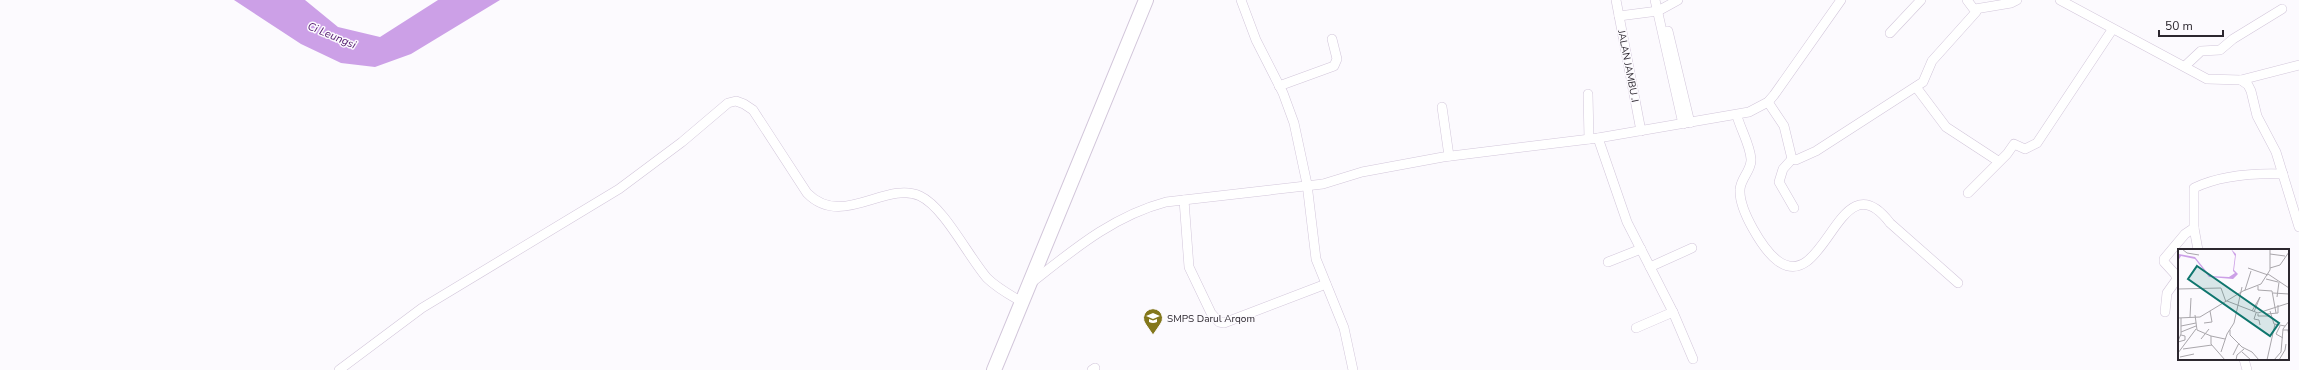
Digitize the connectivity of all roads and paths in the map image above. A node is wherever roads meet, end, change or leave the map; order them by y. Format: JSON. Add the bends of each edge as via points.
{"nodes":[{"id":1,"x":1146,"y":0,"type":"edge"},
{"id":2,"x":1241,"y":0,"type":"edge"},
{"id":3,"x":1616,"y":0,"type":"edge"},
{"id":4,"x":1655,"y":0,"type":"edge"},
{"id":5,"x":1661,"y":0,"type":"edge"},
{"id":6,"x":1678,"y":0,"type":"edge"},
{"id":7,"x":1841,"y":0,"type":"edge"},
{"id":8,"x":1920,"y":0,"type":"edge"},
{"id":9,"x":1966,"y":0,"type":"edge"},
{"id":10,"x":2017,"y":0,"type":"edge"},
{"id":11,"x":2060,"y":0,"type":"edge"},
{"id":12,"x":1975,"y":9,"type":"junction"},
{"id":13,"x":2282,"y":9,"type":"dead end"},
{"id":14,"x":1661,"y":10,"type":"junction"},
{"id":15,"x":1619,"y":16,"type":"junction"},
{"id":16,"x":2112,"y":30,"type":"junction"},
{"id":17,"x":1890,"y":33,"type":"dead end"},
{"id":18,"x":1332,"y":39,"type":"dead end"},
{"id":19,"x":2299,"y":65,"type":"edge"},
{"id":20,"x":2185,"y":66,"type":"junction"},
{"id":21,"x":2240,"y":80,"type":"junction"},
{"id":22,"x":1279,"y":86,"type":"junction"},
{"id":23,"x":1916,"y":87,"type":"junction"},
{"id":24,"x":1588,"y":94,"type":"dead end"},
{"id":25,"x":1768,"y":102,"type":"junction"},
{"id":26,"x":1442,"y":108,"type":"dead end"},
{"id":27,"x":1737,"y":116,"type":"junction"},
{"id":28,"x":1686,"y":124,"type":"junction"},
{"id":29,"x":1641,"y":131,"type":"junction"},
{"id":30,"x":1594,"y":138,"type":"junction"},
{"id":31,"x":1449,"y":156,"type":"junction"},
{"id":32,"x":1792,"y":159,"type":"junction"},
{"id":33,"x":1998,"y":161,"type":"junction"},
{"id":34,"x":2282,"y":174,"type":"junction"},
{"id":35,"x":1307,"y":184,"type":"junction"},
{"id":36,"x":1968,"y":193,"type":"dead end"},
{"id":37,"x":1184,"y":200,"type":"junction"},
{"id":38,"x":1794,"y":208,"type":"dead end"},
{"id":39,"x":2299,"y":227,"type":"edge"},
{"id":40,"x":2194,"y":228,"type":"junction"},
{"id":41,"x":1692,"y":248,"type":"dead end"},
{"id":42,"x":1641,"y":249,"type":"junction"},
{"id":43,"x":2198,"y":249,"type":"edge"},
{"id":44,"x":1608,"y":262,"type":"dead end"},
{"id":45,"x":1650,"y":266,"type":"junction"},
{"id":46,"x":1031,"y":283,"type":"junction"},
{"id":47,"x":1958,"y":283,"type":"dead end"},
{"id":48,"x":1326,"y":284,"type":"junction"},
{"id":49,"x":1022,"y":302,"type":"junction"},
{"id":50,"x":1673,"y":312,"type":"junction"},
{"id":51,"x":2165,"y":312,"type":"dead end"},
{"id":52,"x":1636,"y":328,"type":"dead end"},
{"id":53,"x":1693,"y":359,"type":"dead end"},
{"id":54,"x":2244,"y":360,"type":"edge"},
{"id":55,"x":339,"y":370,"type":"edge"},
{"id":56,"x":994,"y":370,"type":"edge"},
{"id":57,"x":1353,"y":370,"type":"edge"},
{"id":58,"x":2247,"y":370,"type":"edge"}],
"edges":[{"from":1,"to":46,"type":"main road"},
{"from":2,"to":22,"type":"street","via":[[1256,40]]},
{"from":3,"to":15,"type":"street","name":"JALAN JAMBU .I"},
{"from":4,"to":14,"type":"street"},
{"from":5,"to":14,"type":"street"},
{"from":6,"to":14,"type":"street"},
{"from":7,"to":25,"type":"street"},
{"from":8,"to":17,"type":"street"},
{"from":9,"to":12,"type":"street"},
{"from":10,"to":12,"type":"street"},
{"from":11,"to":16,"type":"street"},
{"from":12,"to":23,"type":"street","via":[[1973,18],[1932,61],[1926,79]]},
{"from":13,"to":20,"type":"street","via":[[2233,39],[2220,50],[2201,51]]},
{"from":14,"to":15,"type":"street"},
{"from":14,"to":28,"type":"street"},
{"from":15,"to":29,"type":"street","name":"JALAN JAMBU .I"},
{"from":16,"to":20,"type":"street"},
{"from":16,"to":33,"type":"street","via":[[2037,143],[2025,149],[2014,144]]},
{"from":18,"to":22,"type":"street","via":[[1337,59],[1334,66]]},
{"from":19,"to":21,"type":"street"},
{"from":20,"to":21,"type":"street","via":[[2207,79]]},
{"from":21,"to":34,"type":"street","via":[[2251,90],[2257,116],[2276,152]]},
{"from":22,"to":35,"type":"street","via":[[1294,123]]},
{"from":23,"to":32,"type":"street","via":[[1816,152],[1796,160]]},
{"from":23,"to":33,"type":"street","via":[[1946,127]]},
{"from":24,"to":30,"type":"street"},
{"from":25,"to":27,"type":"street"},
{"from":25,"to":32,"type":"street","via":[[1784,126]]},
{"from":26,"to":31,"type":"street"},
{"from":27,"to":28,"type":"street"},
{"from":27,"to":47,"type":"street","via":[[1751,160],[1740,189],[1742,203],[1759,238],[1778,261],[1796,266],[1808,261],[1816,254],[1844,213],[1858,206],[1866,206],[1882,212],[1890,223]]},
{"from":28,"to":29,"type":"street"},
{"from":29,"to":30,"type":"street"},
{"from":30,"to":31,"type":"street"},
{"from":30,"to":42,"type":"street","via":[[1627,222]]},
{"from":31,"to":35,"type":"street","via":[[1362,172],[1323,184]]},
{"from":32,"to":38,"type":"street","via":[[1783,169],[1779,182]]},
{"from":33,"to":36,"type":"street"},
{"from":34,"to":39,"type":"street"},
{"from":34,"to":40,"type":"street","via":[[2243,175],[2194,188]]},
{"from":35,"to":37,"type":"street"},
{"from":35,"to":48,"type":"street","via":[[1316,259]]},
{"from":37,"to":46,"type":"street","via":[[1147,207],[1125,216],[1102,229]]},
{"from":37,"to":48,"type":"street","via":[[1189,268],[1211,313],[1219,322],[1224,323]]},
{"from":40,"to":43,"type":"street"},
{"from":40,"to":51,"type":"street","via":[[2185,234],[2164,258],[2164,262],[2177,279],[2168,293]]},
{"from":41,"to":45,"type":"street"},
{"from":42,"to":44,"type":"street"},
{"from":42,"to":45,"type":"street"},
{"from":45,"to":50,"type":"street"},
{"from":46,"to":49,"type":"main road"},
{"from":48,"to":57,"type":"street","via":[[1344,328]]},
{"from":49,"to":55,"type":"street","via":[[986,277],[940,215],[928,201],[919,196],[901,194],[844,206],[822,205],[814,200],[753,110],[736,101],[720,108],[682,142],[619,189],[422,308]]},
{"from":49,"to":56,"type":"main road"},
{"from":50,"to":52,"type":"street"},
{"from":50,"to":53,"type":"street"},
{"from":54,"to":58,"type":"street"}]}
